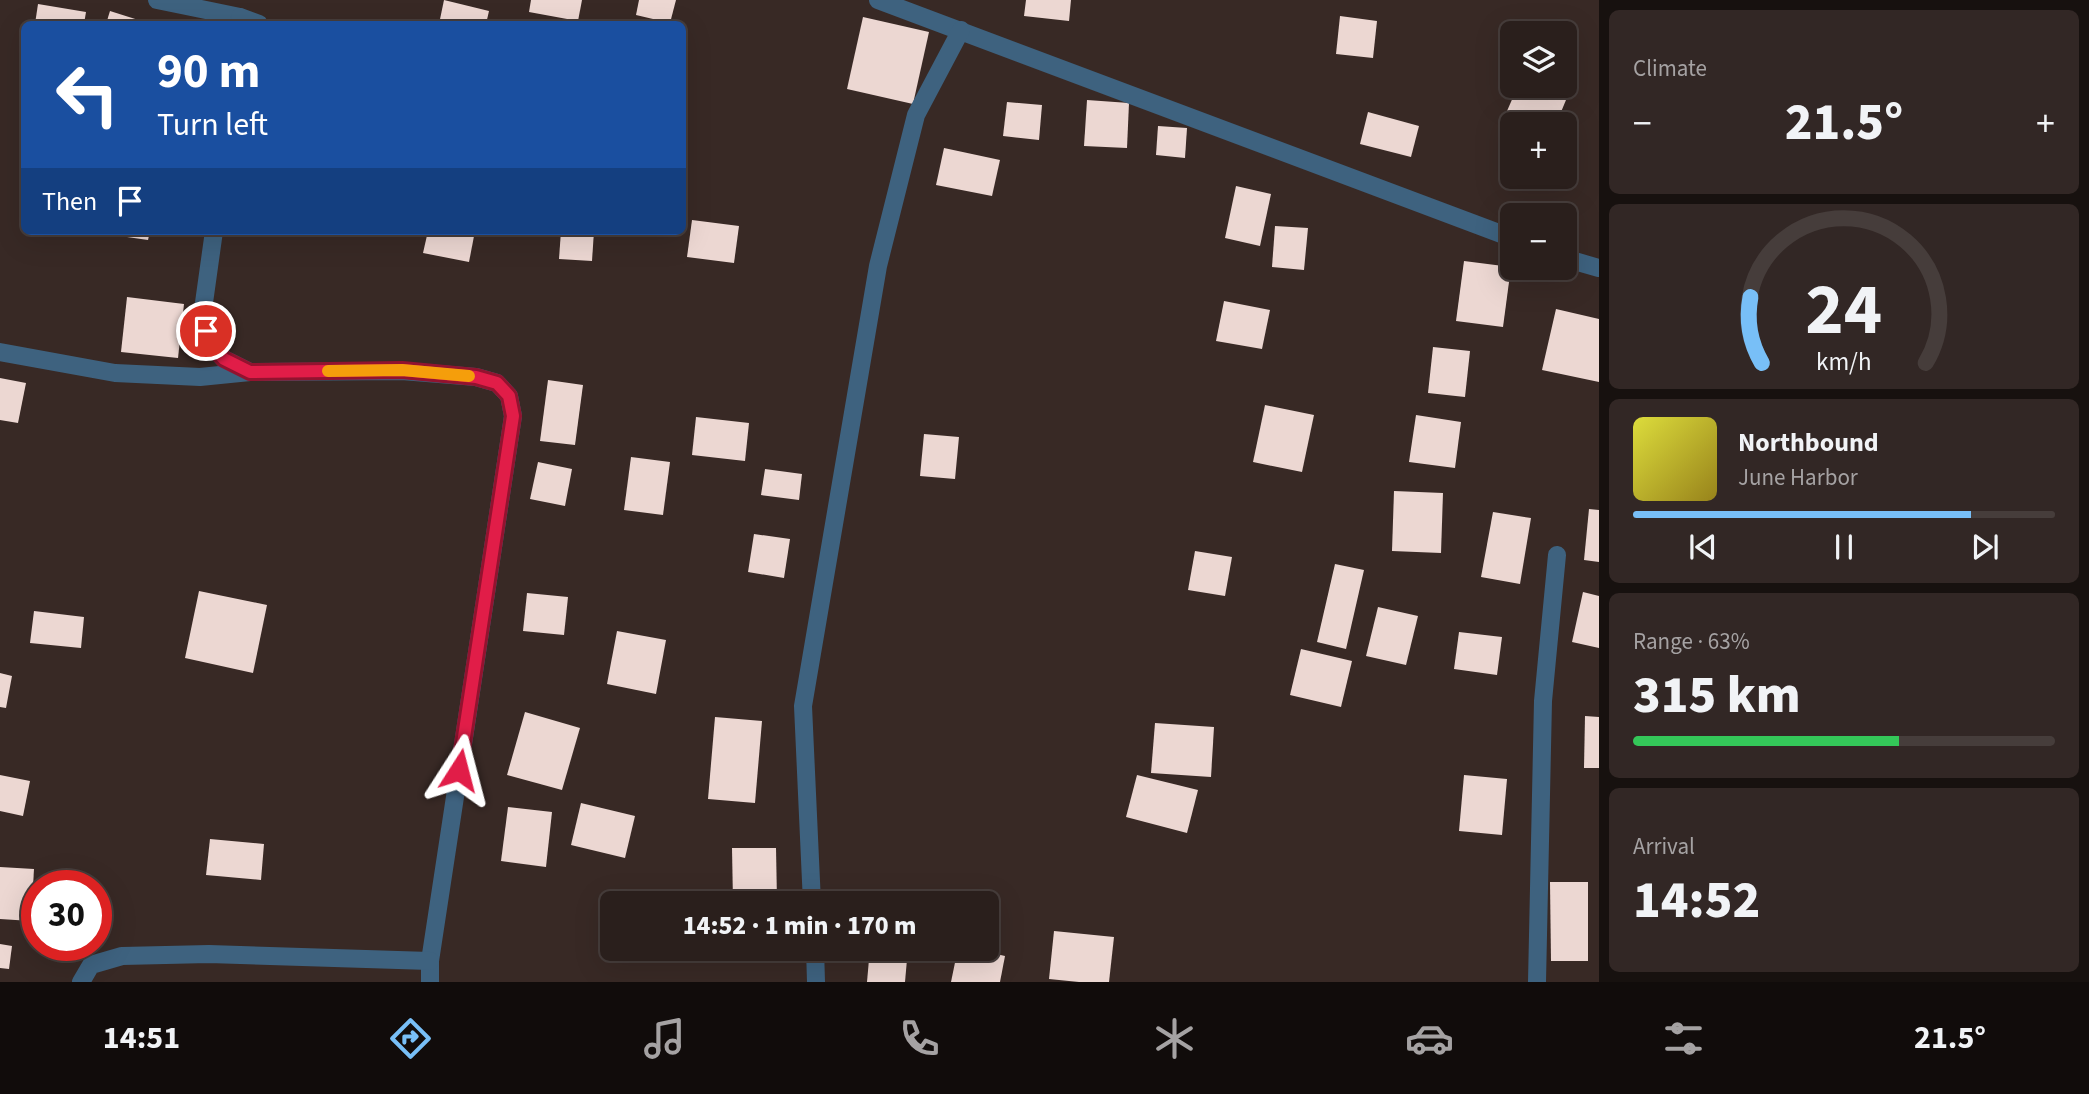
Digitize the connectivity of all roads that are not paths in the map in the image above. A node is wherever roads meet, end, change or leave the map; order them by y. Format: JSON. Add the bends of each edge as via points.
{"nodes":[{"id":1,"x":157,"y":0,"type":"edge"},
{"id":2,"x":878,"y":0,"type":"edge"},
{"id":3,"x":239,"y":21,"type":"edge"},
{"id":4,"x":961,"y":30,"type":"junction"},
{"id":5,"x":1500,"y":234,"type":"edge"},
{"id":6,"x":213,"y":235,"type":"edge"},
{"id":7,"x":1577,"y":262,"type":"edge"},
{"id":8,"x":1599,"y":268,"type":"edge"},
{"id":9,"x":0,"y":352,"type":"edge"},
{"id":10,"x":250,"y":372,"type":"junction"},
{"id":11,"x":1557,"y":555,"type":"dead end"},
{"id":12,"x":811,"y":891,"type":"edge"},
{"id":13,"x":430,"y":961,"type":"junction"},
{"id":14,"x":815,"y":961,"type":"edge"},
{"id":15,"x":80,"y":982,"type":"edge"},
{"id":16,"x":430,"y":982,"type":"edge"},
{"id":17,"x":816,"y":982,"type":"edge"},
{"id":18,"x":1537,"y":982,"type":"edge"}],
"edges":[{"from":1,"to":3,"type":"street"},
{"from":2,"to":4,"type":"street"},
{"from":4,"to":5,"type":"street"},
{"from":4,"to":12,"type":"street","via":[[916,116],[877,266],[803,706]]},
{"from":6,"to":10,"type":"street","via":[[202,317],[210,344],[224,359]]},
{"from":7,"to":8,"type":"street"},
{"from":9,"to":10,"type":"street","via":[[115,373],[200,377]]},
{"from":10,"to":13,"type":"street","via":[[402,370],[476,377],[497,383],[509,396],[513,416]]},
{"from":11,"to":18,"type":"street","via":[[1543,702]]},
{"from":13,"to":15,"type":"street","via":[[122,956],[91,965]]},
{"from":13,"to":16,"type":"street"},
{"from":14,"to":17,"type":"street"}]}
